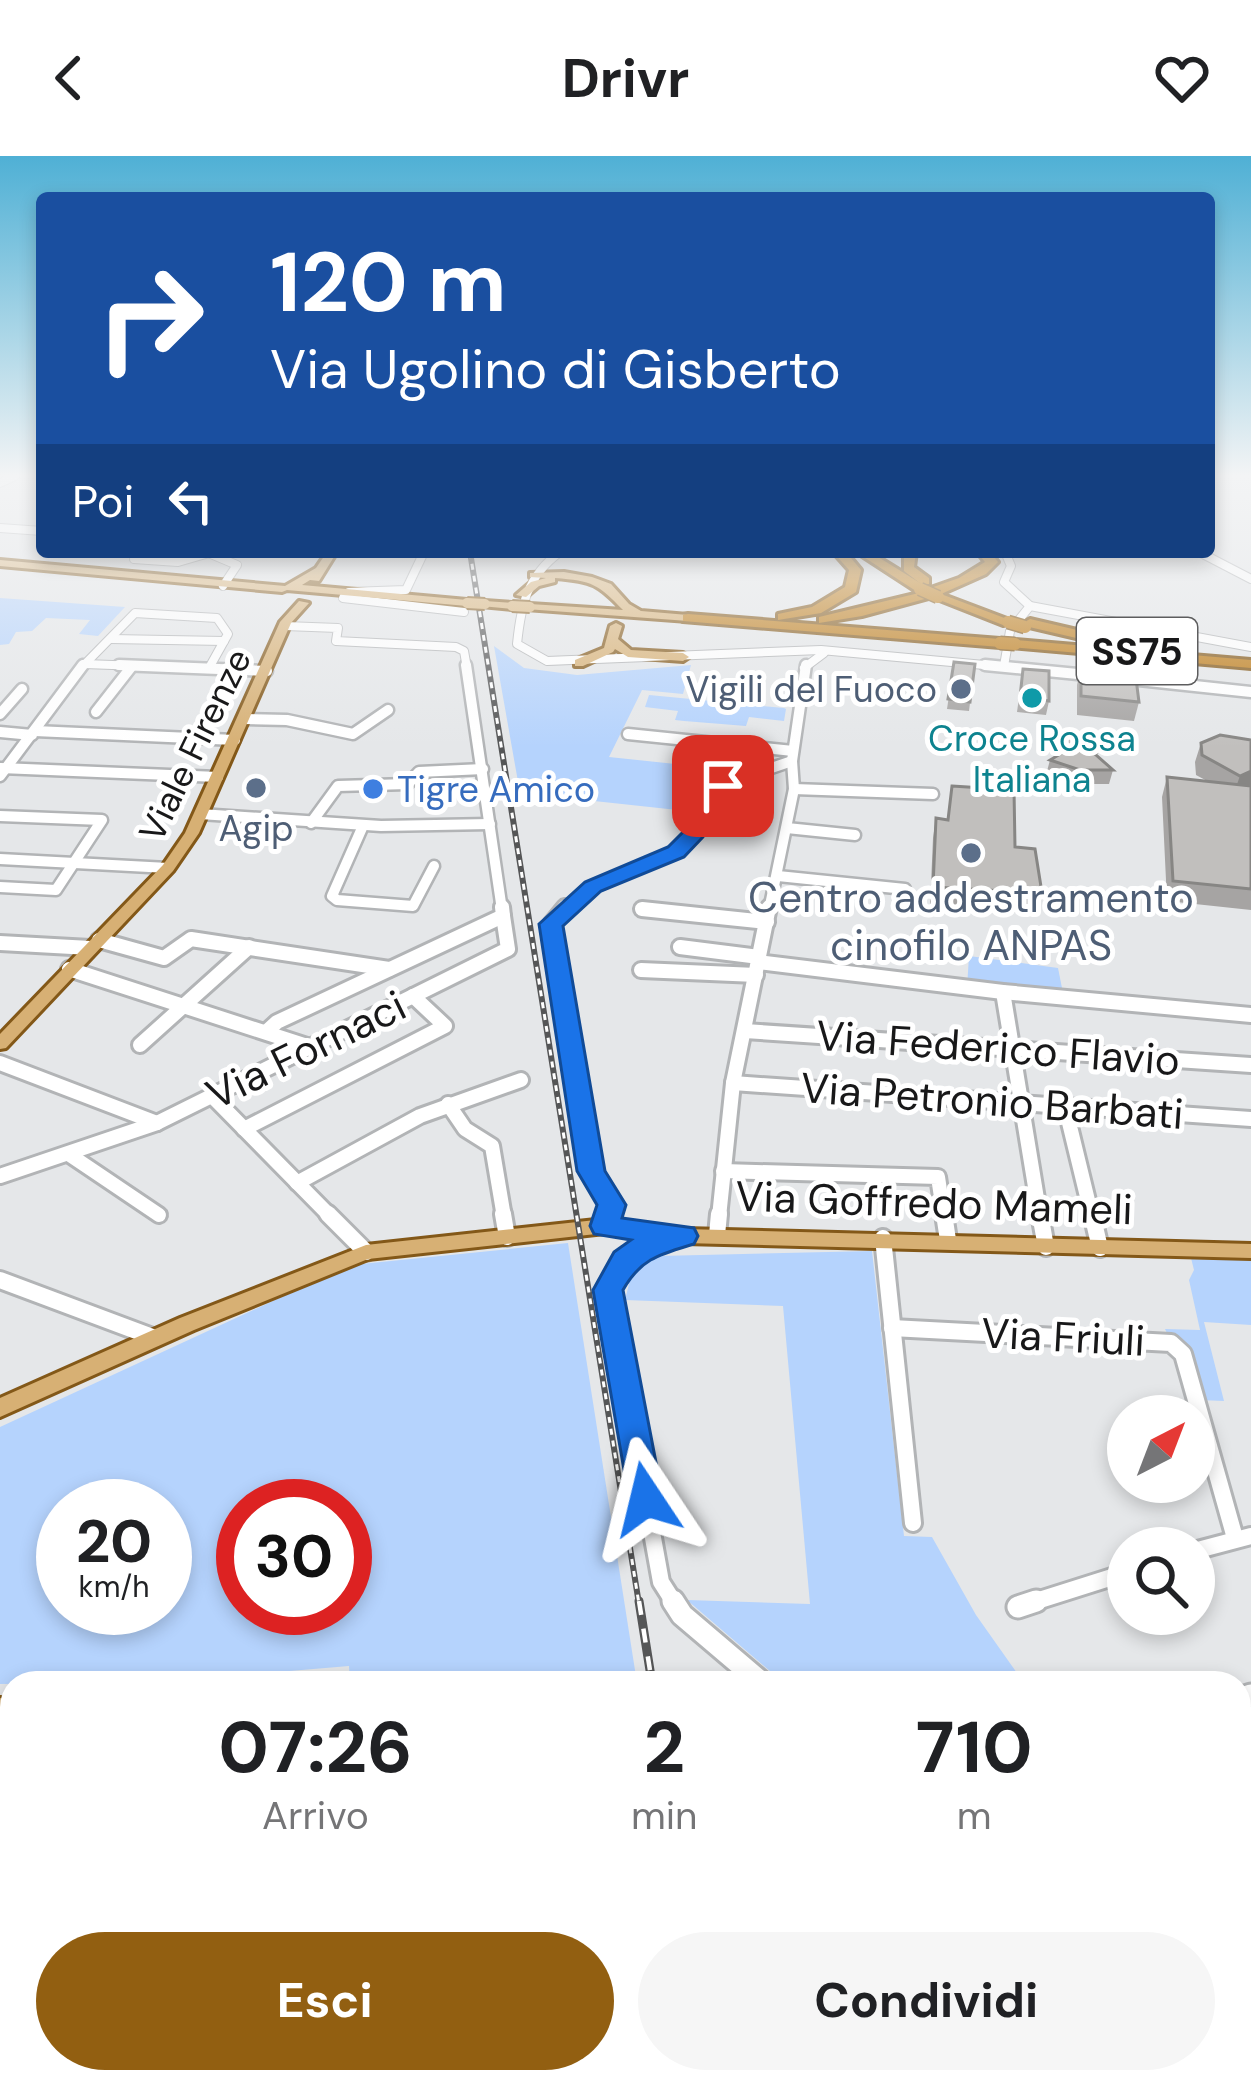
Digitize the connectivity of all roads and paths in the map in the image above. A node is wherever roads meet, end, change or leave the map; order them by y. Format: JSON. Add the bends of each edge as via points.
{"nodes":[{"id":1,"x":33,"y":566,"type":"edge"},
{"id":2,"x":236,"y":566,"type":"edge"},
{"id":3,"x":322,"y":566,"type":"edge"},
{"id":4,"x":417,"y":566,"type":"edge"},
{"id":5,"x":542,"y":566,"type":"edge"},
{"id":6,"x":547,"y":566,"type":"edge"},
{"id":7,"x":852,"y":566,"type":"edge"},
{"id":8,"x":889,"y":566,"type":"edge"},
{"id":9,"x":895,"y":566,"type":"edge"},
{"id":10,"x":908,"y":566,"type":"edge"},
{"id":11,"x":989,"y":566,"type":"edge"},
{"id":12,"x":1011,"y":566,"type":"edge"},
{"id":13,"x":318,"y":573,"type":"junction"},
{"id":14,"x":534,"y":575,"type":"junction"},
{"id":15,"x":559,"y":578,"type":"junction"},
{"id":16,"x":223,"y":586,"type":"junction"},
{"id":17,"x":238,"y":588,"type":"junction"},
{"id":18,"x":286,"y":588,"type":"junction"},
{"id":19,"x":934,"y":591,"type":"junction"},
{"id":20,"x":344,"y":594,"type":"junction"},
{"id":21,"x":311,"y":595,"type":"junction"},
{"id":22,"x":522,"y":595,"type":"junction"},
{"id":23,"x":616,"y":599,"type":"junction"},
{"id":24,"x":270,"y":603,"type":"junction"},
{"id":25,"x":1030,"y":606,"type":"junction"},
{"id":26,"x":584,"y":611,"type":"junction"},
{"id":27,"x":658,"y":616,"type":"junction"},
{"id":28,"x":688,"y":618,"type":"junction"},
{"id":29,"x":752,"y":622,"type":"junction"},
{"id":30,"x":285,"y":624,"type":"junction"},
{"id":31,"x":616,"y":626,"type":"junction"},
{"id":32,"x":111,"y":639,"type":"junction"},
{"id":33,"x":224,"y":641,"type":"junction"},
{"id":34,"x":1251,"y":646,"type":"edge"},
{"id":35,"x":614,"y":651,"type":"junction"},
{"id":36,"x":683,"y":656,"type":"joint"},
{"id":37,"x":804,"y":659,"type":"junction"},
{"id":38,"x":1251,"y":662,"type":"edge"},
{"id":39,"x":579,"y":663,"type":"joint"},
{"id":40,"x":84,"y":664,"type":"junction"},
{"id":41,"x":132,"y":666,"type":"junction"},
{"id":42,"x":1004,"y":666,"type":"junction"},
{"id":43,"x":209,"y":669,"type":"junction"},
{"id":44,"x":267,"y":670,"type":"junction"},
{"id":45,"x":22,"y":689,"type":"dead end"},
{"id":46,"x":1251,"y":692,"type":"edge"},
{"id":47,"x":388,"y":710,"type":"dead end"},
{"id":48,"x":96,"y":712,"type":"dead end"},
{"id":49,"x":0,"y":714,"type":"edge"},
{"id":50,"x":244,"y":719,"type":"junction"},
{"id":51,"x":0,"y":732,"type":"edge"},
{"id":52,"x":33,"y":733,"type":"junction"},
{"id":53,"x":628,"y":734,"type":"dead end"},
{"id":54,"x":235,"y":740,"type":"junction"},
{"id":55,"x":793,"y":756,"type":"junction"},
{"id":56,"x":483,"y":769,"type":"junction"},
{"id":57,"x":2,"y":770,"type":"edge"},
{"id":58,"x":218,"y":777,"type":"junction"},
{"id":59,"x":794,"y":789,"type":"junction"},
{"id":60,"x":932,"y":794,"type":"dead end"},
{"id":61,"x":200,"y":814,"type":"junction"},
{"id":62,"x":0,"y":816,"type":"edge"},
{"id":63,"x":311,"y":824,"type":"junction"},
{"id":64,"x":490,"y":824,"type":"junction"},
{"id":65,"x":362,"y":828,"type":"junction"},
{"id":66,"x":787,"y":828,"type":"junction"},
{"id":67,"x":855,"y":835,"type":"dead end"},
{"id":68,"x":0,"y":860,"type":"edge"},
{"id":69,"x":76,"y":864,"type":"junction"},
{"id":70,"x":434,"y":866,"type":"dead end"},
{"id":71,"x":168,"y":868,"type":"junction"},
{"id":72,"x":778,"y":876,"type":"junction"},
{"id":73,"x":0,"y":887,"type":"edge"},
{"id":74,"x":904,"y":889,"type":"dead end"},
{"id":75,"x":642,"y":909,"type":"dead end"},
{"id":76,"x":503,"y":916,"type":"junction"},
{"id":77,"x":767,"y":922,"type":"junction"},
{"id":78,"x":0,"y":943,"type":"edge"},
{"id":79,"x":94,"y":944,"type":"junction"},
{"id":80,"x":249,"y":947,"type":"junction"},
{"id":81,"x":680,"y":947,"type":"dead end"},
{"id":82,"x":758,"y":965,"type":"junction"},
{"id":83,"x":69,"y":969,"type":"junction"},
{"id":84,"x":389,"y":969,"type":"junction"},
{"id":85,"x":641,"y":970,"type":"dead end"},
{"id":86,"x":1003,"y":992,"type":"junction"},
{"id":87,"x":413,"y":996,"type":"junction"},
{"id":88,"x":182,"y":1007,"type":"junction"},
{"id":89,"x":1251,"y":1015,"type":"edge"},
{"id":90,"x":745,"y":1031,"type":"junction"},
{"id":91,"x":266,"y":1033,"type":"junction"},
{"id":92,"x":0,"y":1044,"type":"edge"},
{"id":93,"x":140,"y":1045,"type":"dead end"},
{"id":94,"x":310,"y":1047,"type":"junction"},
{"id":95,"x":1010,"y":1047,"type":"junction"},
{"id":96,"x":0,"y":1063,"type":"edge"},
{"id":97,"x":1251,"y":1065,"type":"edge"},
{"id":98,"x":521,"y":1080,"type":"dead end"},
{"id":99,"x":733,"y":1084,"type":"junction"},
{"id":100,"x":212,"y":1096,"type":"junction"},
{"id":101,"x":1018,"y":1103,"type":"junction"},
{"id":102,"x":448,"y":1105,"type":"junction"},
{"id":103,"x":1065,"y":1106,"type":"junction"},
{"id":104,"x":1251,"y":1119,"type":"edge"},
{"id":105,"x":158,"y":1123,"type":"junction"},
{"id":106,"x":244,"y":1129,"type":"junction"},
{"id":107,"x":70,"y":1155,"type":"junction"},
{"id":108,"x":723,"y":1171,"type":"junction"},
{"id":109,"x":0,"y":1176,"type":"edge"},
{"id":110,"x":297,"y":1183,"type":"junction"},
{"id":111,"x":159,"y":1215,"type":"dead end"},
{"id":112,"x":605,"y":1226,"type":"junction"},
{"id":113,"x":717,"y":1235,"type":"junction"},
{"id":114,"x":684,"y":1236,"type":"junction"},
{"id":115,"x":507,"y":1237,"type":"junction"},
{"id":116,"x":883,"y":1238,"type":"junction"},
{"id":117,"x":948,"y":1240,"type":"junction"},
{"id":118,"x":1046,"y":1247,"type":"junction"},
{"id":119,"x":1100,"y":1248,"type":"junction"},
{"id":120,"x":1251,"y":1251,"type":"edge"},
{"id":121,"x":366,"y":1252,"type":"junction"},
{"id":122,"x":0,"y":1280,"type":"edge"},
{"id":123,"x":892,"y":1328,"type":"junction"},
{"id":124,"x":155,"y":1338,"type":"junction"},
{"id":125,"x":0,"y":1408,"type":"edge"},
{"id":126,"x":913,"y":1523,"type":"dead end"},
{"id":127,"x":1243,"y":1537,"type":"edge"},
{"id":128,"x":1107,"y":1579,"type":"edge"},
{"id":129,"x":1018,"y":1607,"type":"dead end"},
{"id":130,"x":746,"y":1671,"type":"edge"}],
"edges":[{"from":1,"to":16,"type":"main road"},
{"from":2,"to":16,"type":"street"},
{"from":3,"to":13,"type":"main road","name":"Viale Firenze"},
{"from":4,"to":20,"type":"street","via":[[406,590]]},
{"from":5,"to":14,"type":"street"},
{"from":6,"to":15,"type":"main road"},
{"from":7,"to":28,"type":"highway","via":[[856,580],[816,610]]},
{"from":8,"to":19,"type":"highway","number":"SS75"},
{"from":9,"to":19,"type":"highway","number":"SS75"},
{"from":10,"to":19,"type":"highway"},
{"from":11,"to":29,"type":"highway","via":[[871,610]]},
{"from":12,"to":25,"type":"street","via":[[1004,582]]},
{"from":13,"to":18,"type":"main road","name":"Viale Firenze"},
{"from":13,"to":20,"type":"main road"},
{"from":13,"to":21,"type":"main road","name":"Viale Firenze"},
{"from":14,"to":15,"type":"main road"},
{"from":14,"to":22,"type":"street"},
{"from":15,"to":22,"type":"main road"},
{"from":15,"to":23,"type":"main road","via":[[605,586]]},
{"from":16,"to":17,"type":"main road"},
{"from":17,"to":18,"type":"main road"},
{"from":17,"to":24,"type":"main road"},
{"from":18,"to":21,"type":"main road"},
{"from":18,"to":24,"type":"main road","name":"Viale Firenze"},
{"from":19,"to":38,"type":"highway","number":"SS75","via":[[1123,649]]},
{"from":20,"to":21,"type":"main road"},
{"from":20,"to":26,"type":"main road","bridge":true},
{"from":21,"to":24,"type":"main road","name":"Viale Firenze"},
{"from":21,"to":30,"type":"main road","name":"Viale Firenze"},
{"from":22,"to":39,"type":"street","via":[[520,648]]},
{"from":23,"to":26,"type":"main road"},
{"from":23,"to":27,"type":"main road"},
{"from":24,"to":30,"type":"main road","name":"Viale Firenze"},
{"from":25,"to":34,"type":"street"},
{"from":25,"to":42,"type":"street","via":[[1010,631]]},
{"from":26,"to":27,"type":"main road"},
{"from":26,"to":31,"type":"main road"},
{"from":27,"to":28,"type":"main road"},
{"from":27,"to":31,"type":"main road"},
{"from":28,"to":29,"type":"highway"},
{"from":29,"to":38,"type":"highway"},
{"from":30,"to":44,"type":"main road","name":"Viale Firenze"},
{"from":30,"to":56,"type":"street","via":[[334,627],[336,641],[462,649]]},
{"from":31,"to":35,"type":"main road"},
{"from":32,"to":33,"type":"street"},
{"from":32,"to":33,"type":"street","via":[[143,611],[208,614],[227,628]]},
{"from":32,"to":40,"type":"street"},
{"from":33,"to":43,"type":"street"},
{"from":35,"to":36,"type":"main road"},
{"from":35,"to":39,"type":"main road"},
{"from":36,"to":37,"type":"street","via":[[766,651]]},
{"from":37,"to":42,"type":"street","via":[[835,650]]},
{"from":37,"to":55,"type":"street"},
{"from":40,"to":41,"type":"street"},
{"from":40,"to":52,"type":"street"},
{"from":41,"to":43,"type":"street"},
{"from":41,"to":48,"type":"street"},
{"from":42,"to":46,"type":"street"},
{"from":43,"to":44,"type":"street"},
{"from":44,"to":50,"type":"main road","name":"Viale Firenze"},
{"from":45,"to":49,"type":"street"},
{"from":47,"to":50,"type":"street","via":[[372,728],[341,735],[286,719]]},
{"from":50,"to":54,"type":"main road","name":"Viale Firenze"},
{"from":51,"to":52,"type":"street"},
{"from":52,"to":54,"type":"street"},
{"from":52,"to":57,"type":"street"},
{"from":53,"to":55,"type":"street"},
{"from":54,"to":58,"type":"main road","name":"Viale Firenze"},
{"from":55,"to":59,"type":"street"},
{"from":55,"to":112,"type":"street","via":[[712,794],[688,842],[593,886],[551,924],[591,1171],[611,1205]]},
{"from":56,"to":63,"type":"street","via":[[419,772],[408,784],[338,786]]},
{"from":56,"to":64,"type":"street"},
{"from":57,"to":58,"type":"street"},
{"from":58,"to":61,"type":"main road","name":"Viale Firenze"},
{"from":59,"to":60,"type":"street"},
{"from":59,"to":66,"type":"street"},
{"from":61,"to":63,"type":"street"},
{"from":61,"to":71,"type":"main road","name":"Viale Firenze"},
{"from":62,"to":69,"type":"street","via":[[102,820]]},
{"from":63,"to":65,"type":"street"},
{"from":64,"to":65,"type":"street"},
{"from":64,"to":76,"type":"street"},
{"from":65,"to":70,"type":"street","via":[[332,896],[337,900],[406,909]]},
{"from":66,"to":67,"type":"street"},
{"from":66,"to":72,"type":"street"},
{"from":68,"to":69,"type":"street"},
{"from":69,"to":71,"type":"street"},
{"from":69,"to":73,"type":"street","via":[[56,890]]},
{"from":71,"to":79,"type":"main road","name":"Viale Firenze"},
{"from":72,"to":74,"type":"street"},
{"from":72,"to":77,"type":"street"},
{"from":75,"to":77,"type":"street"},
{"from":76,"to":84,"type":"street"},
{"from":76,"to":87,"type":"street","name":"Via Fornaci","via":[[508,949]]},
{"from":77,"to":82,"type":"street"},
{"from":78,"to":79,"type":"street"},
{"from":79,"to":80,"type":"street","via":[[164,958],[191,938]]},
{"from":79,"to":83,"type":"main road","name":"Viale Firenze"},
{"from":80,"to":84,"type":"street"},
{"from":80,"to":88,"type":"street"},
{"from":81,"to":82,"type":"street"},
{"from":82,"to":85,"type":"street"},
{"from":82,"to":86,"type":"street"},
{"from":82,"to":90,"type":"street"},
{"from":83,"to":88,"type":"street"},
{"from":83,"to":92,"type":"main road","name":"Viale Firenze"},
{"from":84,"to":91,"type":"street"},
{"from":86,"to":89,"type":"street"},
{"from":86,"to":95,"type":"street"},
{"from":87,"to":94,"type":"street","name":"Via Fornaci"},
{"from":87,"to":106,"type":"street","via":[[445,1026]]},
{"from":88,"to":91,"type":"street"},
{"from":88,"to":93,"type":"street"},
{"from":90,"to":95,"type":"street","name":"Via Federico Flavio"},
{"from":90,"to":99,"type":"street"},
{"from":91,"to":94,"type":"street"},
{"from":94,"to":100,"type":"street","name":"Via Fornaci"},
{"from":95,"to":97,"type":"street","name":"Via Federico Flavio"},
{"from":95,"to":101,"type":"street"},
{"from":96,"to":105,"type":"street"},
{"from":98,"to":102,"type":"street"},
{"from":99,"to":101,"type":"street","name":"Via Petronio Barbati"},
{"from":99,"to":108,"type":"street"},
{"from":100,"to":105,"type":"street","name":"Via Fornaci"},
{"from":100,"to":106,"type":"street"},
{"from":101,"to":103,"type":"street","name":"Via Petronio Barbati"},
{"from":101,"to":118,"type":"street"},
{"from":102,"to":110,"type":"street"},
{"from":102,"to":115,"type":"street","via":[[492,1146]]},
{"from":103,"to":104,"type":"street","name":"Via Petronio Barbati"},
{"from":103,"to":119,"type":"street"},
{"from":105,"to":107,"type":"street","name":"Via Fornaci"},
{"from":106,"to":110,"type":"street"},
{"from":107,"to":109,"type":"street","name":"Via Fornaci"},
{"from":107,"to":111,"type":"street"},
{"from":108,"to":113,"type":"street"},
{"from":108,"to":117,"type":"street","via":[[933,1176],[941,1179]]},
{"from":110,"to":121,"type":"street"},
{"from":112,"to":114,"type":"main road","name":"Via Goffredo Mameli"},
{"from":112,"to":115,"type":"main road","name":"Via Goffredo Mameli"},
{"from":113,"to":114,"type":"main road","name":"Via Goffredo Mameli"},
{"from":113,"to":116,"type":"main road","name":"Via Goffredo Mameli"},
{"from":114,"to":130,"type":"street","via":[[638,1250],[608,1290],[661,1582],[682,1615]]},
{"from":115,"to":121,"type":"main road","name":"Via Goffredo Mameli"},
{"from":116,"to":117,"type":"main road","name":"Via Goffredo Mameli"},
{"from":116,"to":123,"type":"street"},
{"from":117,"to":118,"type":"main road","name":"Via Goffredo Mameli"},
{"from":118,"to":119,"type":"main road","name":"Via Goffredo Mameli"},
{"from":119,"to":120,"type":"main road","name":"Via Goffredo Mameli"},
{"from":121,"to":124,"type":"main road","name":"Via Goffredo Mameli"},
{"from":122,"to":124,"type":"street"},
{"from":123,"to":126,"type":"street"},
{"from":123,"to":127,"type":"street","name":"Via Friuli","via":[[1171,1343],[1183,1354]]},
{"from":124,"to":125,"type":"main road","name":"Via Goffredo Mameli"},
{"from":128,"to":129,"type":"street"}]}
